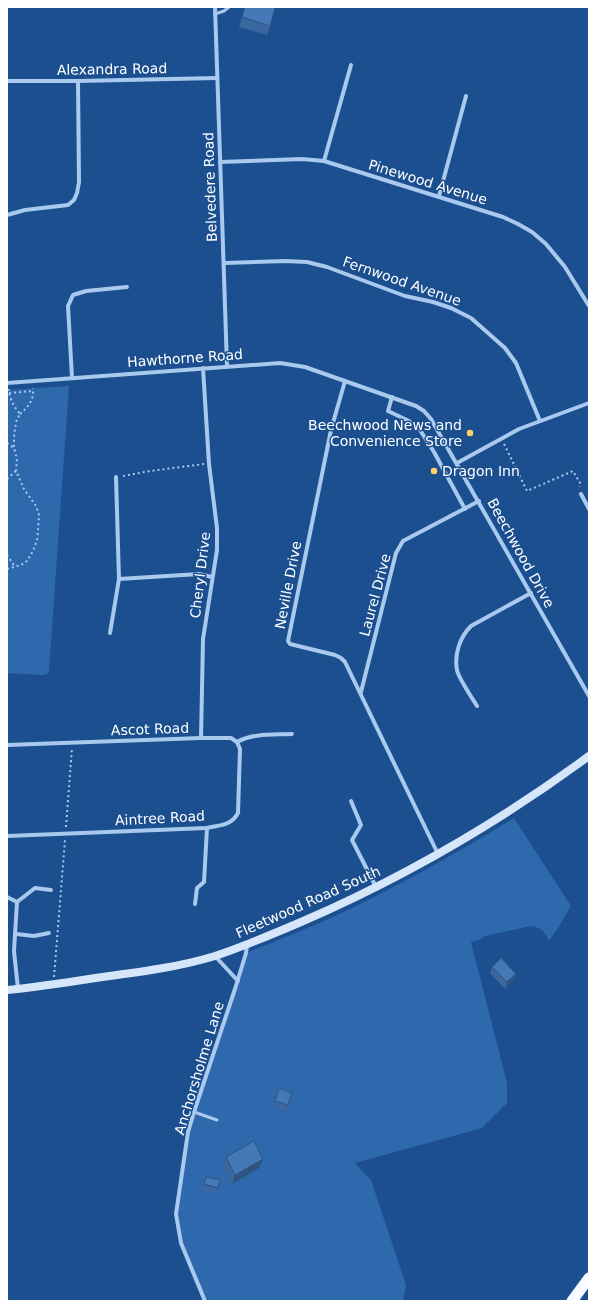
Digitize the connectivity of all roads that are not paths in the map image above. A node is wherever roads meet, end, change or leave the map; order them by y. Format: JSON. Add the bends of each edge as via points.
{"nodes":[{"id":1,"x":215,"y":7,"type":"edge"},
{"id":2,"x":228,"y":7,"type":"edge"},
{"id":3,"x":215,"y":14,"type":"junction"},
{"id":4,"x":350,"y":65,"type":"dead end"},
{"id":5,"x":218,"y":78,"type":"junction"},
{"id":6,"x":7,"y":81,"type":"edge"},
{"id":7,"x":78,"y":81,"type":"junction"},
{"id":8,"x":466,"y":96,"type":"dead end"},
{"id":9,"x":324,"y":161,"type":"junction"},
{"id":10,"x":220,"y":162,"type":"junction"},
{"id":11,"x":439,"y":196,"type":"junction"},
{"id":12,"x":7,"y":215,"type":"edge"},
{"id":13,"x":224,"y":263,"type":"junction"},
{"id":14,"x":127,"y":287,"type":"dead end"},
{"id":15,"x":589,"y":306,"type":"edge"},
{"id":16,"x":227,"y":366,"type":"junction"},
{"id":17,"x":203,"y":368,"type":"junction"},
{"id":18,"x":72,"y":378,"type":"junction"},
{"id":19,"x":345,"y":381,"type":"junction"},
{"id":20,"x":7,"y":383,"type":"edge"},
{"id":21,"x":362,"y":387,"type":"joint"},
{"id":22,"x":392,"y":397,"type":"junction"},
{"id":23,"x":589,"y":403,"type":"edge"},
{"id":24,"x":540,"y":421,"type":"junction"},
{"id":25,"x":457,"y":463,"type":"junction"},
{"id":26,"x":116,"y":477,"type":"road end"},
{"id":27,"x":581,"y":494,"type":"road end"},
{"id":28,"x":479,"y":501,"type":"junction"},
{"id":29,"x":465,"y":509,"type":"junction"},
{"id":30,"x":589,"y":509,"type":"edge"},
{"id":31,"x":212,"y":577,"type":"junction"},
{"id":32,"x":119,"y":579,"type":"junction"},
{"id":33,"x":531,"y":593,"type":"junction"},
{"id":34,"x":110,"y":633,"type":"dead end"},
{"id":35,"x":361,"y":692,"type":"junction"},
{"id":36,"x":589,"y":696,"type":"edge"},
{"id":37,"x":477,"y":706,"type":"dead end"},
{"id":38,"x":292,"y":734,"type":"dead end"},
{"id":39,"x":201,"y":738,"type":"junction"},
{"id":40,"x":237,"y":742,"type":"junction"},
{"id":41,"x":7,"y":745,"type":"edge"},
{"id":42,"x":589,"y":756,"type":"edge"},
{"id":43,"x":350,"y":801,"type":"dead end"},
{"id":44,"x":207,"y":828,"type":"junction"},
{"id":45,"x":7,"y":836,"type":"edge"},
{"id":46,"x":438,"y":855,"type":"junction"},
{"id":47,"x":376,"y":888,"type":"junction"},
{"id":48,"x":51,"y":890,"type":"dead end"},
{"id":49,"x":7,"y":897,"type":"edge"},
{"id":50,"x":17,"y":902,"type":"junction"},
{"id":51,"x":195,"y":904,"type":"dead end"},
{"id":52,"x":48,"y":933,"type":"dead end"},
{"id":53,"x":16,"y":934,"type":"junction"},
{"id":54,"x":247,"y":945,"type":"junction"},
{"id":55,"x":215,"y":956,"type":"junction"},
{"id":56,"x":238,"y":981,"type":"junction"},
{"id":57,"x":18,"y":989,"type":"junction"},
{"id":58,"x":7,"y":990,"type":"edge"},
{"id":59,"x":194,"y":1112,"type":"junction"},
{"id":60,"x":217,"y":1120,"type":"dead end"},
{"id":61,"x":589,"y":1278,"type":"edge"},
{"id":62,"x":204,"y":1301,"type":"edge"},
{"id":63,"x":572,"y":1301,"type":"edge"}],
"edges":[{"from":1,"to":3,"type":"street","name":"Belvedere Road"},
{"from":2,"to":3,"type":"lane"},
{"from":3,"to":5,"type":"street","name":"Belvedere Road"},
{"from":4,"to":9,"type":"street"},
{"from":5,"to":7,"type":"street","name":"Alexandra Road"},
{"from":5,"to":10,"type":"street","name":"Belvedere Road"},
{"from":6,"to":7,"type":"street","name":"Alexandra Road"},
{"from":7,"to":12,"type":"street","via":[[78,182],[74,200],[68,205],[25,210]]},
{"from":8,"to":11,"type":"street"},
{"from":9,"to":10,"type":"street","name":"Pinewood Avenue","via":[[302,159]]},
{"from":9,"to":11,"type":"street","name":"Pinewood Avenue"},
{"from":10,"to":13,"type":"street","name":"Belvedere Road"},
{"from":11,"to":15,"type":"street","name":"Pinewood Avenue","via":[[503,217],[532,232],[546,244],[564,267]]},
{"from":13,"to":16,"type":"street","name":"Belvedere Road"},
{"from":13,"to":24,"type":"street","name":"Fernwood Avenue","via":[[307,262],[404,296],[451,308],[471,318],[505,348],[516,363]]},
{"from":14,"to":18,"type":"street","via":[[86,291],[73,295],[68,306]]},
{"from":16,"to":17,"type":"street","name":"Hawthorne Road"},
{"from":16,"to":19,"type":"street","name":"Hawthorne Road","via":[[280,363],[305,367]]},
{"from":17,"to":18,"type":"street","name":"Hawthorne Road"},
{"from":17,"to":31,"type":"street","name":"Cheryl Drive","via":[[209,464],[217,528],[217,550]]},
{"from":18,"to":20,"type":"street","name":"Hawthorne Road"},
{"from":19,"to":21,"type":"street","name":"Hawthorne Road"},
{"from":19,"to":35,"type":"street","name":"Neville Drive","via":[[331,430],[288,641],[290,644],[341,658],[350,669]]},
{"from":21,"to":22,"type":"street","name":"Beechwood Drive"},
{"from":22,"to":25,"type":"street","name":"Beechwood Drive","via":[[416,406],[432,419]]},
{"from":22,"to":29,"type":"street","name":"Beechwood Drive","via":[[388,411],[420,430]]},
{"from":23,"to":24,"type":"street"},
{"from":24,"to":25,"type":"street","via":[[519,429]]},
{"from":25,"to":28,"type":"street","name":"Beechwood Drive"},
{"from":26,"to":32,"type":"street"},
{"from":27,"to":30,"type":"street"},
{"from":28,"to":29,"type":"street","name":"Laurel Drive"},
{"from":28,"to":33,"type":"street","name":"Beechwood Drive"},
{"from":29,"to":35,"type":"street","name":"Laurel Drive","via":[[403,541],[399,546]]},
{"from":31,"to":32,"type":"street","via":[[199,574]]},
{"from":31,"to":39,"type":"street","name":"Cheryl Drive","via":[[203,639]]},
{"from":32,"to":34,"type":"street"},
{"from":33,"to":36,"type":"street","name":"Beechwood Drive"},
{"from":33,"to":37,"type":"street","via":[[471,626],[465,633],[456,655],[457,671]]},
{"from":35,"to":46,"type":"street","name":"Neville Drive"},
{"from":38,"to":40,"type":"street","via":[[252,736]]},
{"from":39,"to":40,"type":"street","name":"Ascot Road","via":[[231,738]]},
{"from":39,"to":41,"type":"street","name":"Ascot Road"},
{"from":40,"to":44,"type":"street","name":"Aintree Road","via":[[240,749],[238,813],[234,820],[226,824]]},
{"from":42,"to":46,"type":"main road","name":"Fleetwood Road South","via":[[531,798]]},
{"from":43,"to":47,"type":"street","via":[[362,824],[352,840]]},
{"from":44,"to":45,"type":"street","name":"Aintree Road"},
{"from":44,"to":51,"type":"street","via":[[204,882],[197,888]]},
{"from":46,"to":47,"type":"main road","name":"Fleetwood Road South"},
{"from":47,"to":54,"type":"main road","name":"Fleetwood Road South"},
{"from":48,"to":50,"type":"street","via":[[35,888]]},
{"from":49,"to":50,"type":"street"},
{"from":50,"to":53,"type":"street"},
{"from":52,"to":53,"type":"street","via":[[34,936]]},
{"from":53,"to":57,"type":"street","via":[[14,951]]},
{"from":54,"to":55,"type":"main road","name":"Fleetwood Road South"},
{"from":54,"to":56,"type":"street","name":"Anchorsholme Lane"},
{"from":55,"to":56,"type":"street"},
{"from":55,"to":57,"type":"main road","name":"Fleetwood Road South","via":[[143,971]]},
{"from":56,"to":59,"type":"street","name":"Anchorsholme Lane"},
{"from":57,"to":58,"type":"main road","name":"Fleetwood Road South"},
{"from":59,"to":60,"type":"lane"},
{"from":59,"to":62,"type":"street","name":"Anchorsholme Lane","via":[[188,1132],[176,1214],[180,1243]]},
{"from":61,"to":63,"type":"highway"}]}
